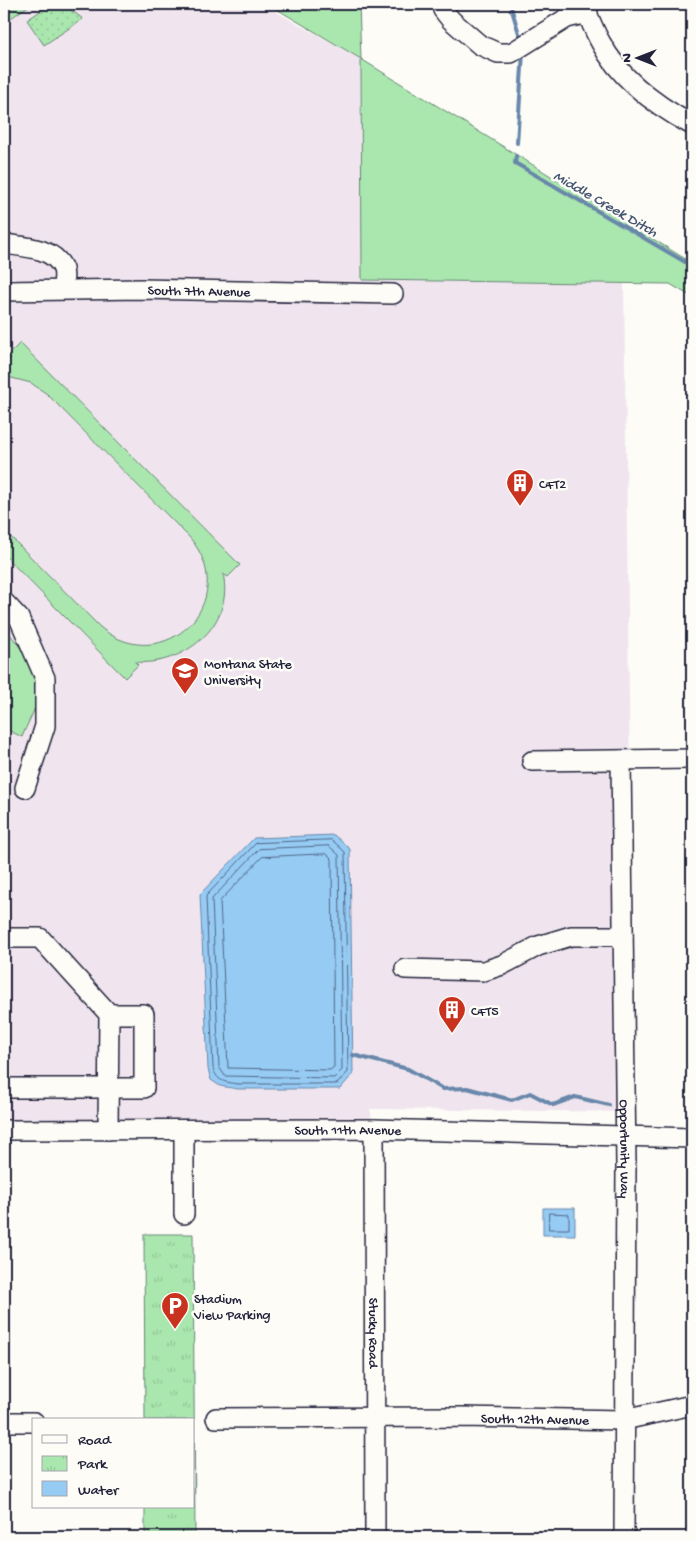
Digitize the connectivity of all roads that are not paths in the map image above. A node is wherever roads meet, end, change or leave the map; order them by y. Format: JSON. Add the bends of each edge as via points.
{"nodes":[{"id":1,"x":442,"y":4,"type":"edge"},
{"id":2,"x":586,"y":8,"type":"edge"},
{"id":3,"x":692,"y":125,"type":"edge"},
{"id":4,"x":4,"y":244,"type":"edge"},
{"id":5,"x":63,"y":289,"type":"junction"},
{"id":6,"x":4,"y":291,"type":"edge"},
{"id":7,"x":393,"y":294,"type":"dead end"},
{"id":8,"x":4,"y":602,"type":"edge"},
{"id":9,"x":692,"y":759,"type":"edge"},
{"id":10,"x":621,"y":760,"type":"junction"},
{"id":11,"x":532,"y":761,"type":"dead end"},
{"id":12,"x":25,"y":788,"type":"dead end"},
{"id":13,"x":623,"y":936,"type":"junction"},
{"id":14,"x":4,"y":938,"type":"edge"},
{"id":15,"x":405,"y":969,"type":"dead end"},
{"id":16,"x":109,"y":1014,"type":"junction"},
{"id":17,"x":4,"y":1088,"type":"edge"},
{"id":18,"x":109,"y":1089,"type":"junction"},
{"id":19,"x":374,"y":1129,"type":"junction"},
{"id":20,"x":4,"y":1130,"type":"edge"},
{"id":21,"x":108,"y":1130,"type":"junction"},
{"id":22,"x":184,"y":1130,"type":"junction"},
{"id":23,"x":625,"y":1137,"type":"junction"},
{"id":24,"x":692,"y":1138,"type":"edge"},
{"id":25,"x":184,"y":1214,"type":"dead end"},
{"id":26,"x":692,"y":1405,"type":"edge"},
{"id":27,"x":216,"y":1418,"type":"dead end"},
{"id":28,"x":375,"y":1418,"type":"junction"},
{"id":29,"x":624,"y":1420,"type":"junction"},
{"id":30,"x":4,"y":1422,"type":"edge"},
{"id":31,"x":32,"y":1422,"type":"edge"},
{"id":32,"x":375,"y":1537,"type":"edge"},
{"id":33,"x":624,"y":1537,"type":"edge"}],
"edges":[{"from":1,"to":2,"type":"street","via":[[442,10],[451,20],[480,44],[498,53],[511,53]]},
{"from":2,"to":3,"type":"street","via":[[600,43],[632,84]]},
{"from":4,"to":5,"type":"street","via":[[44,250],[63,270]]},
{"from":5,"to":6,"type":"street","name":"South 7th Avenue"},
{"from":5,"to":7,"type":"street","name":"South 7th Avenue"},
{"from":8,"to":12,"type":"street","via":[[19,618],[46,678],[45,726]]},
{"from":9,"to":10,"type":"street"},
{"from":10,"to":11,"type":"street"},
{"from":10,"to":13,"type":"street","name":"Opportunity Way"},
{"from":13,"to":15,"type":"street","via":[[571,936],[538,946],[484,971]]},
{"from":13,"to":23,"type":"street","name":"Opportunity Way"},
{"from":14,"to":16,"type":"street","via":[[40,938]]},
{"from":16,"to":18,"type":"street"},
{"from":16,"to":18,"type":"street","via":[[144,1014],[144,1088]]},
{"from":17,"to":18,"type":"street"},
{"from":18,"to":21,"type":"street"},
{"from":19,"to":22,"type":"street","name":"South 11th Avenue"},
{"from":19,"to":23,"type":"street","name":"South 11th Avenue"},
{"from":19,"to":28,"type":"street","name":"Stucky Road"},
{"from":20,"to":21,"type":"street","name":"South 11th Avenue"},
{"from":21,"to":22,"type":"street","name":"South 11th Avenue"},
{"from":22,"to":25,"type":"street"},
{"from":23,"to":24,"type":"street","name":"South 11th Avenue"},
{"from":23,"to":29,"type":"street","name":"Opportunity Way"},
{"from":26,"to":29,"type":"street","name":"South 12th Avenue"},
{"from":27,"to":28,"type":"street","name":"South 12th Avenue"},
{"from":28,"to":29,"type":"street","name":"South 12th Avenue"},
{"from":28,"to":32,"type":"street","name":"Stucky Road"},
{"from":29,"to":33,"type":"street","name":"Opportunity Way"},
{"from":30,"to":31,"type":"street"}]}
